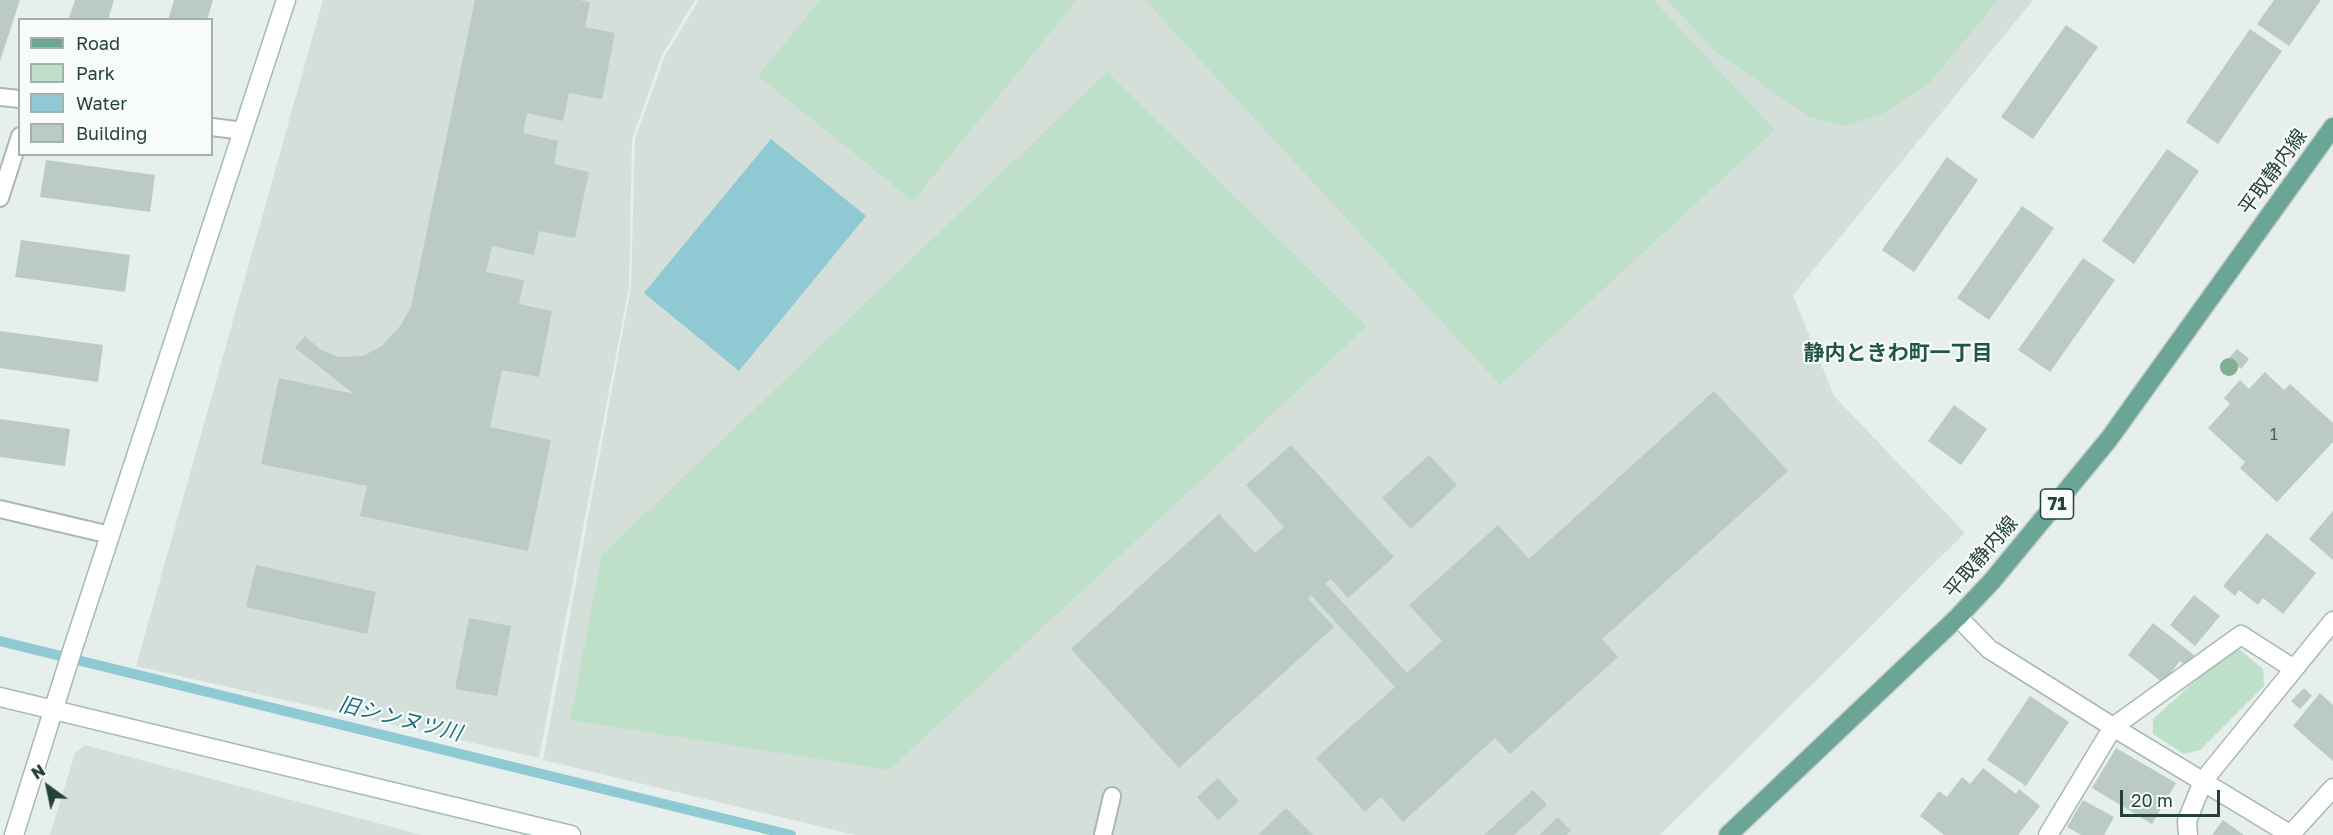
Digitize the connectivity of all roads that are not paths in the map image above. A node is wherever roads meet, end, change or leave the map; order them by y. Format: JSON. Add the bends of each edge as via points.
{"nodes":[{"id":1,"x":286,"y":0,"type":"edge"},
{"id":2,"x":0,"y":97,"type":"edge"},
{"id":3,"x":18,"y":99,"type":"edge"},
{"id":4,"x":213,"y":127,"type":"edge"},
{"id":5,"x":2333,"y":128,"type":"edge"},
{"id":6,"x":243,"y":131,"type":"junction"},
{"id":7,"x":18,"y":142,"type":"edge"},
{"id":8,"x":0,"y":198,"type":"edge"},
{"id":9,"x":0,"y":509,"type":"edge"},
{"id":10,"x":110,"y":535,"type":"junction"},
{"id":11,"x":1958,"y":617,"type":"junction"},
{"id":12,"x":2333,"y":621,"type":"edge"},
{"id":13,"x":2294,"y":669,"type":"junction"},
{"id":14,"x":0,"y":697,"type":"edge"},
{"id":15,"x":54,"y":710,"type":"junction"},
{"id":16,"x":2113,"y":727,"type":"junction"},
{"id":17,"x":2203,"y":781,"type":"junction"},
{"id":18,"x":2333,"y":788,"type":"edge"},
{"id":19,"x":1112,"y":796,"type":"dead end"},
{"id":20,"x":14,"y":835,"type":"edge"},
{"id":21,"x":571,"y":835,"type":"edge"},
{"id":22,"x":1103,"y":835,"type":"edge"},
{"id":23,"x":1728,"y":835,"type":"edge"},
{"id":24,"x":2048,"y":835,"type":"edge"},
{"id":25,"x":2188,"y":835,"type":"edge"},
{"id":26,"x":2290,"y":835,"type":"edge"}],
"edges":[{"from":1,"to":6,"type":"street"},
{"from":2,"to":3,"type":"lane"},
{"from":4,"to":6,"type":"lane"},
{"from":5,"to":11,"type":"main road","name":"平取静内線","number":"71","via":[[2109,439]]},
{"from":6,"to":10,"type":"street"},
{"from":7,"to":8,"type":"lane"},
{"from":9,"to":10,"type":"lane"},
{"from":10,"to":15,"type":"street"},
{"from":11,"to":16,"type":"street","via":[[1989,649]]},
{"from":11,"to":23,"type":"main road","name":"平取静内線","number":"71"},
{"from":12,"to":13,"type":"street"},
{"from":13,"to":16,"type":"street","via":[[2241,635]]},
{"from":13,"to":17,"type":"street"},
{"from":14,"to":15,"type":"street"},
{"from":15,"to":20,"type":"street"},
{"from":15,"to":21,"type":"street"},
{"from":16,"to":17,"type":"street"},
{"from":16,"to":24,"type":"street"},
{"from":17,"to":25,"type":"street","via":[[2187,821]]},
{"from":17,"to":26,"type":"street"},
{"from":18,"to":26,"type":"street"},
{"from":19,"to":22,"type":"lane"}]}
